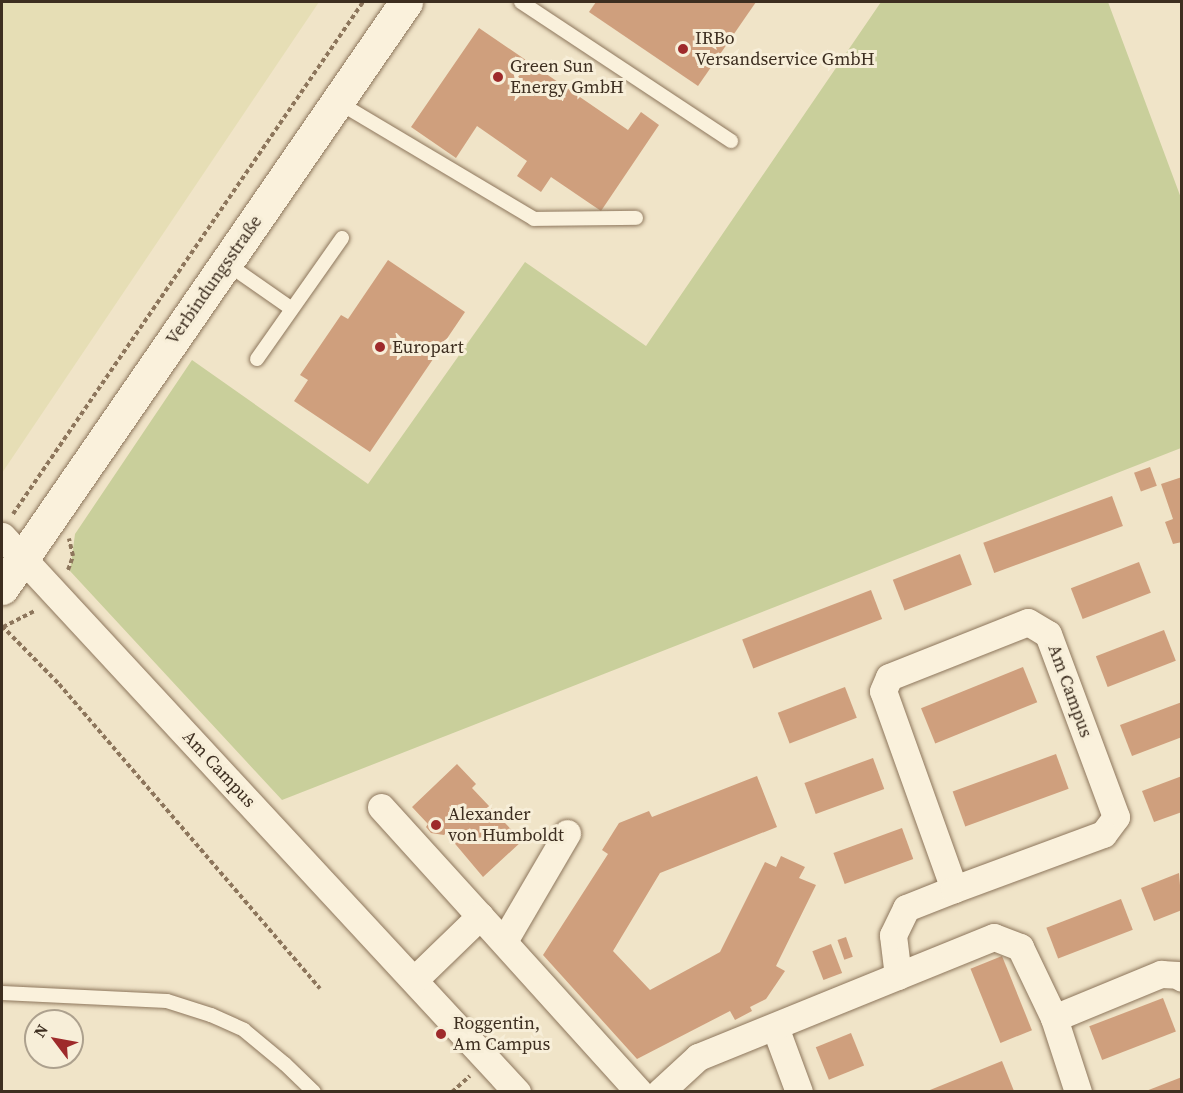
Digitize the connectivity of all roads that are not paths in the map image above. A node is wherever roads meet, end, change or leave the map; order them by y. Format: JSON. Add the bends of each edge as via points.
{"nodes":[{"id":1,"x":406,"y":2,"type":"edge"},
{"id":2,"x":521,"y":2,"type":"edge"},
{"id":3,"x":337,"y":101,"type":"junction"},
{"id":4,"x":731,"y":141,"type":"dead end"},
{"id":5,"x":636,"y":218,"type":"dead end"},
{"id":6,"x":342,"y":238,"type":"dead end"},
{"id":7,"x":226,"y":263,"type":"junction"},
{"id":8,"x":292,"y":309,"type":"junction"},
{"id":9,"x":257,"y":359,"type":"dead end"},
{"id":10,"x":10,"y":539,"type":"edge"},
{"id":11,"x":2,"y":588,"type":"edge"},
{"id":12,"x":381,"y":807,"type":"dead end"},
{"id":13,"x":567,"y":833,"type":"dead end"},
{"id":14,"x":954,"y":889,"type":"junction"},
{"id":15,"x":480,"y":916,"type":"junction"},
{"id":16,"x":504,"y":941,"type":"junction"},
{"id":17,"x":898,"y":976,"type":"junction"},
{"id":18,"x":1182,"y":978,"type":"edge"},
{"id":19,"x":414,"y":980,"type":"junction"},
{"id":20,"x":2,"y":993,"type":"edge"},
{"id":21,"x":1054,"y":1018,"type":"junction"},
{"id":22,"x":775,"y":1027,"type":"junction"},
{"id":23,"x":314,"y":1092,"type":"edge"},
{"id":24,"x":517,"y":1092,"type":"edge"},
{"id":25,"x":639,"y":1092,"type":"edge"},
{"id":26,"x":660,"y":1092,"type":"edge"},
{"id":27,"x":799,"y":1092,"type":"edge"},
{"id":28,"x":1078,"y":1092,"type":"edge"}],
"edges":[{"from":1,"to":3,"type":"street","name":"Verbindungsstraße"},
{"from":2,"to":4,"type":"lane"},
{"from":3,"to":5,"type":"lane","via":[[534,219]]},
{"from":3,"to":7,"type":"street","name":"Verbindungsstraße"},
{"from":6,"to":8,"type":"lane"},
{"from":7,"to":8,"type":"lane"},
{"from":7,"to":10,"type":"street","name":"Verbindungsstraße"},
{"from":8,"to":9,"type":"lane"},
{"from":10,"to":11,"type":"street","name":"Verbindungsstraße"},
{"from":10,"to":19,"type":"street","name":"Am Campus"},
{"from":12,"to":15,"type":"street"},
{"from":13,"to":16,"type":"street"},
{"from":14,"to":14,"type":"street","name":"Am Campus","via":[[883,691],[889,677],[1028,622],[1048,634],[1116,817],[1103,834]]},
{"from":14,"to":17,"type":"street","name":"Am Campus","via":[[906,908],[893,935]]},
{"from":15,"to":16,"type":"street"},
{"from":15,"to":19,"type":"street"},
{"from":16,"to":25,"type":"street"},
{"from":17,"to":21,"type":"street","via":[[994,937],[1020,947]]},
{"from":17,"to":22,"type":"street"},
{"from":18,"to":21,"type":"street","via":[[1161,974]]},
{"from":19,"to":24,"type":"street","name":"Am Campus"},
{"from":20,"to":23,"type":"lane","via":[[167,1001],[244,1030]]},
{"from":21,"to":28,"type":"street"},
{"from":22,"to":26,"type":"street","via":[[698,1057]]},
{"from":22,"to":27,"type":"street"}]}
